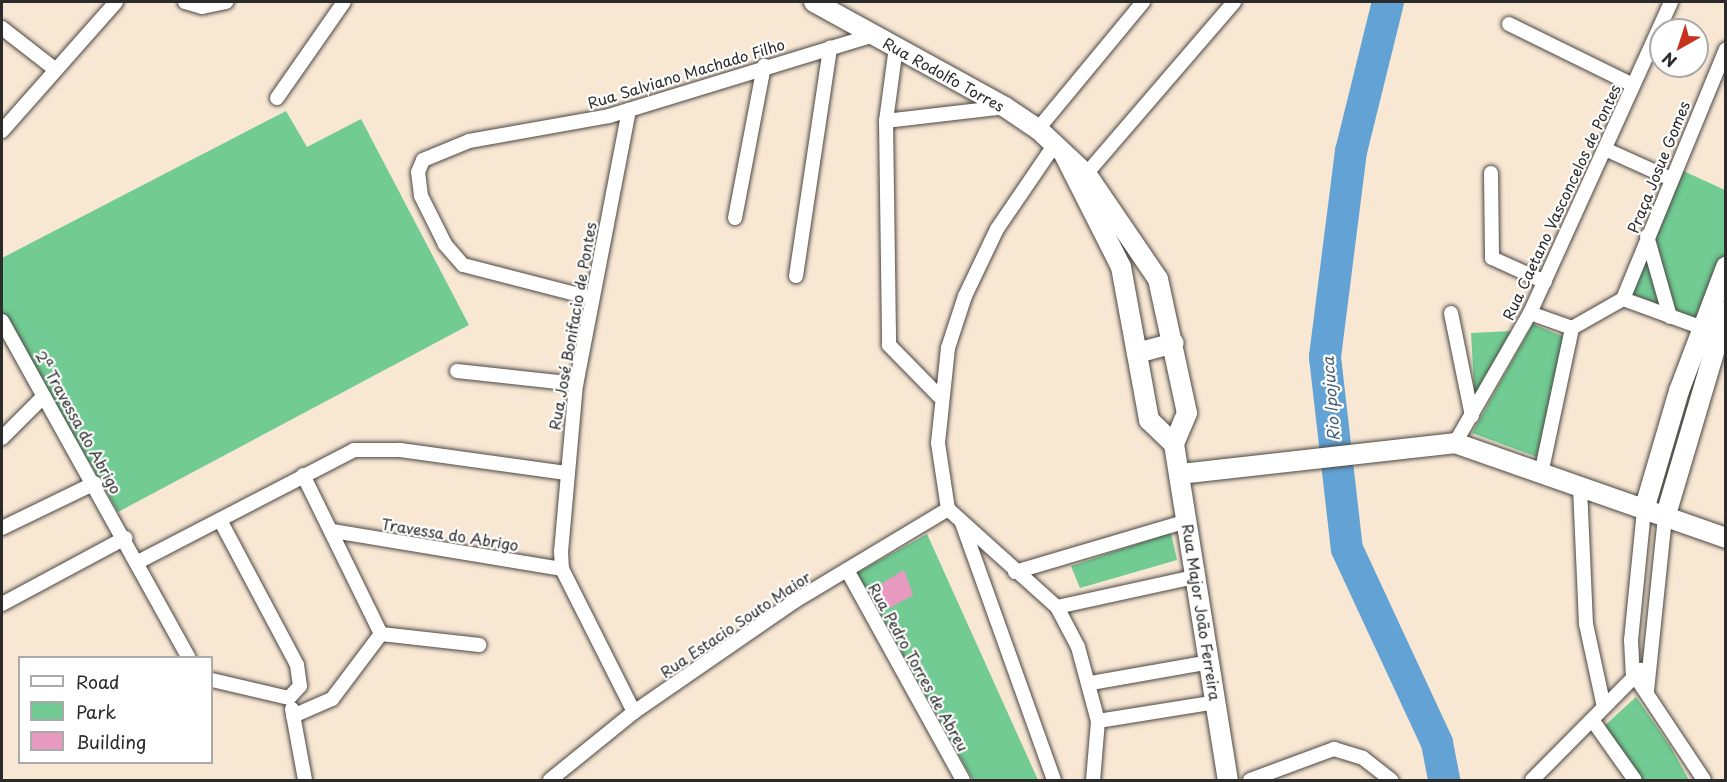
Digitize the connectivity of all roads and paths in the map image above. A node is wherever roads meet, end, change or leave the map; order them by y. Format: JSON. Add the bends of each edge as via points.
{"nodes":[{"id":1,"x":116,"y":2,"type":"edge"},
{"id":2,"x":185,"y":2,"type":"edge"},
{"id":3,"x":226,"y":2,"type":"edge"},
{"id":4,"x":344,"y":2,"type":"edge"},
{"id":5,"x":814,"y":2,"type":"edge"},
{"id":6,"x":1143,"y":2,"type":"edge"},
{"id":7,"x":1234,"y":2,"type":"edge"},
{"id":8,"x":1671,"y":2,"type":"edge"},
{"id":9,"x":1509,"y":24,"type":"dead end"},
{"id":10,"x":2,"y":27,"type":"edge"},
{"id":11,"x":874,"y":34,"type":"junction"},
{"id":12,"x":896,"y":47,"type":"junction"},
{"id":13,"x":830,"y":48,"type":"junction"},
{"id":14,"x":1725,"y":49,"type":"edge"},
{"id":15,"x":764,"y":66,"type":"junction"},
{"id":16,"x":56,"y":70,"type":"junction"},
{"id":17,"x":1633,"y":85,"type":"junction"},
{"id":18,"x":277,"y":98,"type":"dead end"},
{"id":19,"x":1005,"y":107,"type":"junction"},
{"id":20,"x":629,"y":110,"type":"junction"},
{"id":21,"x":885,"y":121,"type":"junction"},
{"id":22,"x":1038,"y":129,"type":"junction"},
{"id":23,"x":2,"y":131,"type":"edge"},
{"id":24,"x":1605,"y":149,"type":"junction"},
{"id":25,"x":1060,"y":150,"type":"junction"},
{"id":26,"x":1491,"y":173,"type":"dead end"},
{"id":27,"x":1082,"y":178,"type":"junction"},
{"id":28,"x":1668,"y":178,"type":"junction"},
{"id":29,"x":735,"y":218,"type":"dead end"},
{"id":30,"x":1647,"y":236,"type":"junction"},
{"id":31,"x":1725,"y":267,"type":"edge"},
{"id":32,"x":796,"y":276,"type":"dead end"},
{"id":33,"x":1545,"y":282,"type":"junction"},
{"id":34,"x":591,"y":298,"type":"junction"},
{"id":35,"x":1623,"y":299,"type":"junction"},
{"id":36,"x":1725,"y":312,"type":"edge"},
{"id":37,"x":1451,"y":313,"type":"dead end"},
{"id":38,"x":1530,"y":313,"type":"junction"},
{"id":39,"x":1670,"y":317,"type":"junction"},
{"id":40,"x":3,"y":322,"type":"edge"},
{"id":41,"x":1572,"y":328,"type":"junction"},
{"id":42,"x":1710,"y":330,"type":"junction"},
{"id":43,"x":1174,"y":344,"type":"junction"},
{"id":44,"x":1137,"y":353,"type":"junction"},
{"id":45,"x":457,"y":371,"type":"dead end"},
{"id":46,"x":576,"y":384,"type":"junction"},
{"id":47,"x":1689,"y":392,"type":"junction"},
{"id":48,"x":44,"y":396,"type":"junction"},
{"id":49,"x":939,"y":396,"type":"junction"},
{"id":50,"x":1472,"y":416,"type":"junction"},
{"id":51,"x":2,"y":438,"type":"edge"},
{"id":52,"x":1455,"y":443,"type":"junction"},
{"id":53,"x":1174,"y":444,"type":"junction"},
{"id":54,"x":566,"y":472,"type":"junction"},
{"id":55,"x":1180,"y":474,"type":"junction"},
{"id":56,"x":1540,"y":474,"type":"junction"},
{"id":57,"x":303,"y":475,"type":"junction"},
{"id":58,"x":95,"y":483,"type":"junction"},
{"id":59,"x":1580,"y":487,"type":"junction"},
{"id":60,"x":948,"y":509,"type":"junction"},
{"id":61,"x":1644,"y":510,"type":"junction"},
{"id":62,"x":1665,"y":518,"type":"junction"},
{"id":63,"x":219,"y":520,"type":"junction"},
{"id":64,"x":961,"y":521,"type":"junction"},
{"id":65,"x":1187,"y":521,"type":"junction"},
{"id":66,"x":2,"y":528,"type":"edge"},
{"id":67,"x":333,"y":531,"type":"junction"},
{"id":68,"x":125,"y":538,"type":"junction"},
{"id":69,"x":1725,"y":538,"type":"edge"},
{"id":70,"x":138,"y":562,"type":"junction"},
{"id":71,"x":562,"y":569,"type":"junction"},
{"id":72,"x":847,"y":570,"type":"junction"},
{"id":73,"x":1015,"y":572,"type":"junction"},
{"id":74,"x":1195,"y":577,"type":"junction"},
{"id":75,"x":2,"y":604,"type":"edge"},
{"id":76,"x":1057,"y":608,"type":"junction"},
{"id":77,"x":381,"y":634,"type":"junction"},
{"id":78,"x":479,"y":645,"type":"dead end"},
{"id":79,"x":188,"y":656,"type":"edge"},
{"id":80,"x":1210,"y":662,"type":"junction"},
{"id":81,"x":1640,"y":670,"type":"junction"},
{"id":82,"x":213,"y":680,"type":"edge"},
{"id":83,"x":1091,"y":683,"type":"junction"},
{"id":84,"x":289,"y":698,"type":"junction"},
{"id":85,"x":1217,"y":702,"type":"junction"},
{"id":86,"x":1604,"y":707,"type":"junction"},
{"id":87,"x":634,"y":712,"type":"junction"},
{"id":88,"x":293,"y":716,"type":"junction"},
{"id":89,"x":1593,"y":721,"type":"junction"},
{"id":90,"x":1098,"y":722,"type":"junction"},
{"id":91,"x":305,"y":780,"type":"edge"},
{"id":92,"x":550,"y":780,"type":"edge"},
{"id":93,"x":963,"y":780,"type":"edge"},
{"id":94,"x":1054,"y":780,"type":"edge"},
{"id":95,"x":1092,"y":780,"type":"edge"},
{"id":96,"x":1228,"y":780,"type":"edge"},
{"id":97,"x":1250,"y":780,"type":"edge"},
{"id":98,"x":1390,"y":780,"type":"edge"},
{"id":99,"x":1532,"y":780,"type":"edge"},
{"id":100,"x":1635,"y":780,"type":"edge"},
{"id":101,"x":1704,"y":780,"type":"edge"}],
"edges":[{"from":1,"to":16,"type":"street"},
{"from":2,"to":3,"type":"street","via":[[202,7]]},
{"from":4,"to":18,"type":"street"},
{"from":5,"to":11,"type":"main road","name":"Rua Rodolfo Torres"},
{"from":6,"to":22,"type":"street"},
{"from":7,"to":27,"type":"street"},
{"from":8,"to":17,"type":"street","name":"Rua Caetano Vasconcelos de Pontes"},
{"from":9,"to":17,"type":"street"},
{"from":10,"to":16,"type":"street"},
{"from":11,"to":12,"type":"main road","name":"Rua Rodolfo Torres"},
{"from":11,"to":13,"type":"street","name":"Rua Salviano Machado Filho"},
{"from":12,"to":19,"type":"main road","name":"Rua Rodolfo Torres"},
{"from":12,"to":21,"type":"street"},
{"from":13,"to":15,"type":"street","name":"Rua Salviano Machado Filho"},
{"from":13,"to":32,"type":"street"},
{"from":14,"to":28,"type":"street","name":"Praça Josue Gomes"},
{"from":15,"to":20,"type":"street","name":"Rua Salviano Machado Filho"},
{"from":15,"to":29,"type":"street"},
{"from":16,"to":23,"type":"street"},
{"from":17,"to":24,"type":"street","name":"Rua Caetano Vasconcelos de Pontes"},
{"from":19,"to":21,"type":"street"},
{"from":19,"to":22,"type":"main road","name":"Rua Rodolfo Torres"},
{"from":20,"to":34,"type":"street","name":"Rua José Bonifacio de Pontes"},
{"from":20,"to":34,"type":"street","name":"Rua Salviano Machado Filho","via":[[469,141],[423,160],[418,172],[421,196],[445,244],[471,270]]},
{"from":21,"to":49,"type":"street","via":[[889,345]]},
{"from":22,"to":25,"type":"main road","name":"Rua Rodolfo Torres"},
{"from":24,"to":28,"type":"street"},
{"from":24,"to":33,"type":"street","name":"Rua Caetano Vasconcelos de Pontes"},
{"from":25,"to":27,"type":"main road"},
{"from":25,"to":49,"type":"street","via":[[997,229],[965,296]]},
{"from":26,"to":33,"type":"street","via":[[1492,258]]},
{"from":27,"to":43,"type":"main road","via":[[1158,279]]},
{"from":27,"to":44,"type":"main road","via":[[1121,267]]},
{"from":28,"to":30,"type":"street","name":"Praça Josue Gomes"},
{"from":30,"to":35,"type":"street","name":"Praça Josue Gomes"},
{"from":30,"to":39,"type":"street"},
{"from":31,"to":42,"type":"main road"},
{"from":33,"to":38,"type":"street","name":"Rua Caetano Vasconcelos de Pontes"},
{"from":34,"to":46,"type":"street","name":"Rua José Bonifacio de Pontes"},
{"from":35,"to":39,"type":"street"},
{"from":35,"to":41,"type":"street"},
{"from":36,"to":42,"type":"main road"},
{"from":37,"to":50,"type":"street"},
{"from":38,"to":41,"type":"street"},
{"from":38,"to":50,"type":"street","name":"Rua Caetano Vasconcelos de Pontes"},
{"from":39,"to":42,"type":"street"},
{"from":40,"to":48,"type":"street","name":"2ª Travessa do Abrigo"},
{"from":41,"to":56,"type":"street"},
{"from":42,"to":47,"type":"main road"},
{"from":43,"to":44,"type":"main road"},
{"from":43,"to":53,"type":"main road","via":[[1187,413]]},
{"from":44,"to":53,"type":"main road","via":[[1149,420]]},
{"from":45,"to":46,"type":"street"},
{"from":46,"to":54,"type":"street","name":"Rua José Bonifacio de Pontes"},
{"from":47,"to":61,"type":"main road"},
{"from":47,"to":62,"type":"main road"},
{"from":48,"to":51,"type":"street"},
{"from":48,"to":58,"type":"street","name":"2ª Travessa do Abrigo"},
{"from":49,"to":60,"type":"street","via":[[938,443]]},
{"from":50,"to":52,"type":"street","name":"Rua Caetano Vasconcelos de Pontes"},
{"from":52,"to":55,"type":"main road"},
{"from":52,"to":56,"type":"main road"},
{"from":53,"to":55,"type":"main road","name":"Rua Major João Ferreira"},
{"from":54,"to":57,"type":"street","via":[[379,448],[354,450]]},
{"from":54,"to":71,"type":"street","name":"Rua José Bonifacio de Pontes"},
{"from":55,"to":65,"type":"main road","name":"Rua Major João Ferreira"},
{"from":56,"to":59,"type":"main road"},
{"from":57,"to":63,"type":"street"},
{"from":57,"to":67,"type":"street"},
{"from":58,"to":66,"type":"street"},
{"from":58,"to":68,"type":"street","name":"2ª Travessa do Abrigo"},
{"from":59,"to":61,"type":"main road"},
{"from":59,"to":86,"type":"street","via":[[1586,624]]},
{"from":60,"to":64,"type":"street"},
{"from":60,"to":72,"type":"street","name":"Rua Estacio Souto Maior"},
{"from":61,"to":62,"type":"main road"},
{"from":61,"to":81,"type":"street","via":[[1631,640]]},
{"from":62,"to":69,"type":"main road"},
{"from":62,"to":81,"type":"street"},
{"from":63,"to":70,"type":"street"},
{"from":63,"to":84,"type":"street","via":[[297,666],[300,686]]},
{"from":64,"to":73,"type":"street"},
{"from":64,"to":94,"type":"street","via":[[1011,674]]},
{"from":65,"to":73,"type":"street"},
{"from":65,"to":74,"type":"main road","name":"Rua Major João Ferreira"},
{"from":67,"to":71,"type":"street","name":"Travessa do Abrigo"},
{"from":67,"to":77,"type":"street"},
{"from":68,"to":70,"type":"street","name":"2ª Travessa do Abrigo"},
{"from":68,"to":75,"type":"street"},
{"from":70,"to":79,"type":"street","name":"2ª Travessa do Abrigo"},
{"from":71,"to":87,"type":"street","name":"Rua José Bonifacio de Pontes"},
{"from":72,"to":87,"type":"street","name":"Rua Estacio Souto Maior"},
{"from":72,"to":93,"type":"street","name":"Rua Pedro Torres de Abreu"},
{"from":73,"to":76,"type":"street"},
{"from":74,"to":76,"type":"street"},
{"from":74,"to":80,"type":"main road","name":"Rua Major João Ferreira"},
{"from":76,"to":83,"type":"street"},
{"from":77,"to":78,"type":"street"},
{"from":77,"to":88,"type":"street","via":[[332,699]]},
{"from":80,"to":83,"type":"street"},
{"from":80,"to":85,"type":"main road","name":"Rua Major João Ferreira"},
{"from":81,"to":86,"type":"street"},
{"from":81,"to":101,"type":"street","via":[[1647,691]]},
{"from":82,"to":84,"type":"street"},
{"from":83,"to":90,"type":"street"},
{"from":84,"to":88,"type":"street"},
{"from":85,"to":90,"type":"street"},
{"from":85,"to":96,"type":"main road","name":"Rua Major João Ferreira"},
{"from":86,"to":89,"type":"street"},
{"from":87,"to":92,"type":"street","name":"Rua Estacio Souto Maior"},
{"from":88,"to":91,"type":"street"},
{"from":89,"to":99,"type":"street"},
{"from":89,"to":100,"type":"street"},
{"from":90,"to":95,"type":"street"},
{"from":97,"to":98,"type":"street","via":[[1334,749],[1363,758]]}]}
